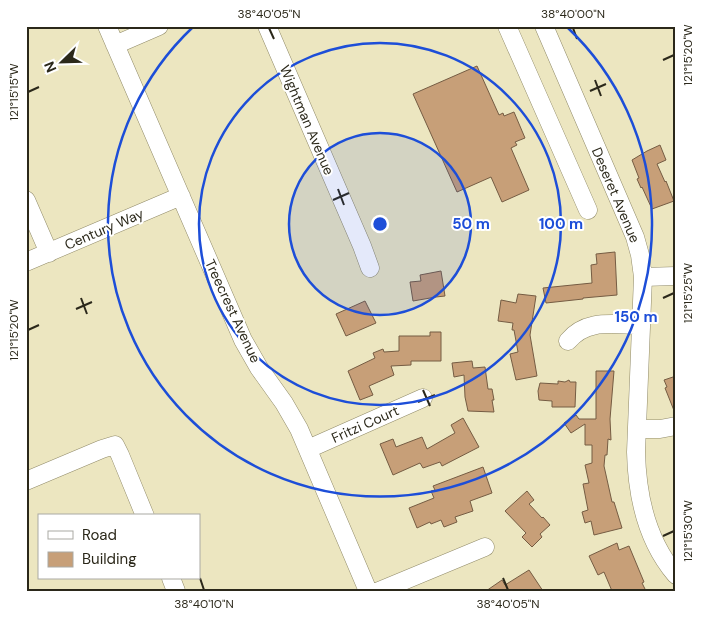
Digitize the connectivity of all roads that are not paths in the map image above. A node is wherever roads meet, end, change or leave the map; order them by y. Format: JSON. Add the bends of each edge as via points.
{"nodes":[{"id":1,"x":107,"y":26,"type":"edge"},
{"id":2,"x":159,"y":26,"type":"edge"},
{"id":3,"x":267,"y":26,"type":"edge"},
{"id":4,"x":507,"y":26,"type":"edge"},
{"id":5,"x":544,"y":26,"type":"edge"},
{"id":6,"x":115,"y":45,"type":"junction"},
{"id":7,"x":181,"y":196,"type":"junction"},
{"id":8,"x":26,"y":200,"type":"edge"},
{"id":9,"x":588,"y":210,"type":"dead end"},
{"id":10,"x":49,"y":253,"type":"junction"},
{"id":11,"x":26,"y":262,"type":"edge"},
{"id":12,"x":370,"y":268,"type":"dead end"},
{"id":13,"x":676,"y":276,"type":"edge"},
{"id":14,"x":643,"y":277,"type":"junction"},
{"id":15,"x":641,"y":325,"type":"junction"},
{"id":16,"x":568,"y":341,"type":"dead end"},
{"id":17,"x":423,"y":398,"type":"dead end"},
{"id":18,"x":676,"y":426,"type":"edge"},
{"id":19,"x":637,"y":429,"type":"junction"},
{"id":20,"x":308,"y":449,"type":"junction"},
{"id":21,"x":26,"y":481,"type":"edge"},
{"id":22,"x":144,"y":514,"type":"edge"},
{"id":23,"x":485,"y":547,"type":"dead end"},
{"id":24,"x":676,"y":575,"type":"edge"},
{"id":25,"x":368,"y":591,"type":"edge"},
{"id":26,"x":379,"y":591,"type":"edge"}],
"edges":[{"from":1,"to":6,"type":"street","name":"Treecrest Avenue"},
{"from":2,"to":6,"type":"street"},
{"from":3,"to":12,"type":"street","name":"Wightman Avenue"},
{"from":4,"to":9,"type":"street"},
{"from":5,"to":14,"type":"street","name":"Deseret Avenue","via":[[635,237]]},
{"from":6,"to":7,"type":"street","name":"Treecrest Avenue"},
{"from":7,"to":10,"type":"street","name":"Century Way"},
{"from":7,"to":20,"type":"street","name":"Treecrest Avenue","via":[[248,349],[284,403]]},
{"from":8,"to":10,"type":"street"},
{"from":10,"to":11,"type":"street","name":"Century Way"},
{"from":13,"to":14,"type":"street"},
{"from":14,"to":15,"type":"street","name":"Deseret Avenue"},
{"from":15,"to":16,"type":"street","via":[[589,326]]},
{"from":15,"to":19,"type":"street","name":"Deseret Avenue"},
{"from":17,"to":20,"type":"street","name":"Fritzi Court"},
{"from":18,"to":19,"type":"street"},
{"from":19,"to":24,"type":"street","name":"Deseret Avenue","via":[[636,473],[643,513],[659,552]]},
{"from":20,"to":25,"type":"street","name":"Treecrest Avenue"},
{"from":21,"to":22,"type":"street","via":[[114,445]]},
{"from":23,"to":26,"type":"street"}]}
